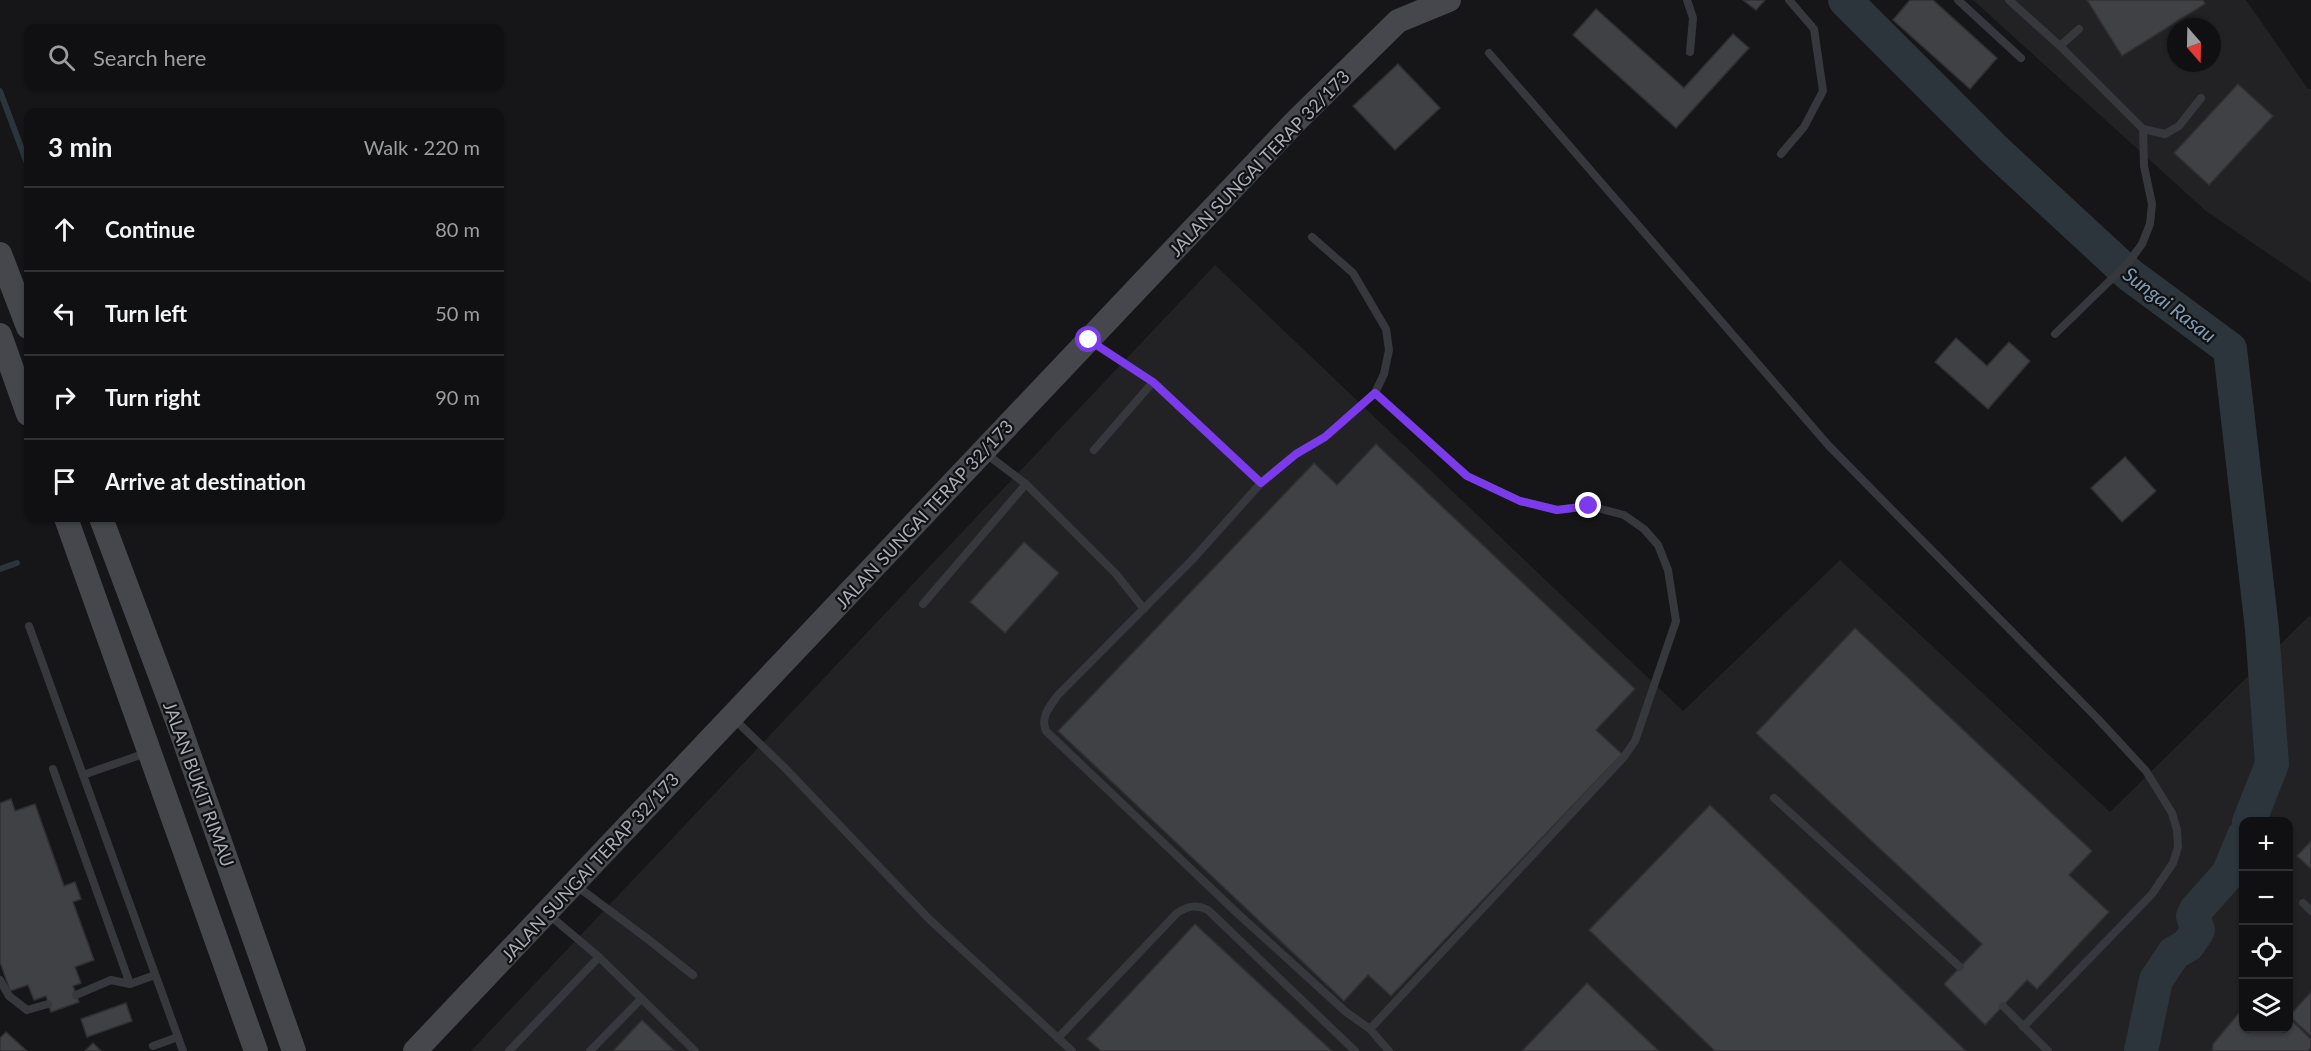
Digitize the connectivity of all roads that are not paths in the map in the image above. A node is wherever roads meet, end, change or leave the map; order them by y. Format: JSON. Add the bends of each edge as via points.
{"nodes":[{"id":1,"x":1449,"y":0,"type":"edge"},
{"id":2,"x":1688,"y":0,"type":"edge"},
{"id":3,"x":1789,"y":0,"type":"edge"},
{"id":4,"x":1958,"y":0,"type":"edge"},
{"id":5,"x":2009,"y":0,"type":"edge"},
{"id":6,"x":2079,"y":29,"type":"dead end"},
{"id":7,"x":2060,"y":46,"type":"junction"},
{"id":8,"x":1690,"y":52,"type":"dead end"},
{"id":9,"x":1489,"y":53,"type":"dead end"},
{"id":10,"x":2021,"y":58,"type":"dead end"},
{"id":11,"x":2201,"y":98,"type":"dead end"},
{"id":12,"x":2143,"y":129,"type":"junction"},
{"id":13,"x":1781,"y":154,"type":"dead end"},
{"id":14,"x":1312,"y":237,"type":"dead end"},
{"id":15,"x":0,"y":254,"type":"edge"},
{"id":16,"x":24,"y":317,"type":"edge"},
{"id":17,"x":2055,"y":333,"type":"dead end"},
{"id":18,"x":0,"y":335,"type":"edge"},
{"id":19,"x":1089,"y":340,"type":"junction"},
{"id":20,"x":1153,"y":382,"type":"junction"},
{"id":21,"x":1375,"y":393,"type":"junction"},
{"id":22,"x":24,"y":403,"type":"edge"},
{"id":23,"x":1094,"y":450,"type":"dead end"},
{"id":24,"x":983,"y":452,"type":"junction"},
{"id":25,"x":1026,"y":483,"type":"junction"},
{"id":26,"x":1261,"y":483,"type":"junction"},
{"id":27,"x":67,"y":522,"type":"edge"},
{"id":28,"x":103,"y":522,"type":"edge"},
{"id":29,"x":923,"y":604,"type":"dead end"},
{"id":30,"x":1144,"y":609,"type":"junction"},
{"id":31,"x":29,"y":626,"type":"dead end"},
{"id":32,"x":732,"y":717,"type":"junction"},
{"id":33,"x":149,"y":752,"type":"junction"},
{"id":34,"x":53,"y":769,"type":"dead end"},
{"id":35,"x":83,"y":776,"type":"junction"},
{"id":36,"x":1774,"y":798,"type":"dead end"},
{"id":37,"x":573,"y":884,"type":"junction"},
{"id":38,"x":2303,"y":903,"type":"dead end"},
{"id":39,"x":2311,"y":911,"type":"edge"},
{"id":40,"x":546,"y":913,"type":"junction"},
{"id":41,"x":599,"y":957,"type":"junction"},
{"id":42,"x":1960,"y":967,"type":"dead end"},
{"id":43,"x":155,"y":975,"type":"junction"},
{"id":44,"x":693,"y":975,"type":"dead end"},
{"id":45,"x":0,"y":980,"type":"edge"},
{"id":46,"x":130,"y":984,"type":"junction"},
{"id":47,"x":76,"y":995,"type":"dead end"},
{"id":48,"x":641,"y":999,"type":"junction"},
{"id":49,"x":48,"y":1005,"type":"dead end"},
{"id":50,"x":2002,"y":1006,"type":"dead end"},
{"id":51,"x":2023,"y":1027,"type":"junction"},
{"id":52,"x":1370,"y":1029,"type":"junction"},
{"id":53,"x":435,"y":1031,"type":"junction"},
{"id":54,"x":178,"y":1037,"type":"junction"},
{"id":55,"x":1058,"y":1038,"type":"junction"},
{"id":56,"x":153,"y":1046,"type":"dead end"},
{"id":57,"x":294,"y":1047,"type":"edge"},
{"id":58,"x":183,"y":1051,"type":"edge"},
{"id":59,"x":256,"y":1051,"type":"edge"},
{"id":60,"x":402,"y":1051,"type":"edge"},
{"id":61,"x":415,"y":1051,"type":"edge"},
{"id":62,"x":509,"y":1051,"type":"edge"},
{"id":63,"x":590,"y":1051,"type":"edge"},
{"id":64,"x":695,"y":1051,"type":"edge"},
{"id":65,"x":1072,"y":1051,"type":"edge"},
{"id":66,"x":1355,"y":1051,"type":"edge"},
{"id":67,"x":1389,"y":1051,"type":"edge"},
{"id":68,"x":2048,"y":1051,"type":"edge"}],
"edges":[{"from":1,"to":19,"type":"street","name":"JALAN SUNGAI TERAP 32/173","via":[[1398,21],[1297,120]]},
{"from":2,"to":8,"type":"lane","via":[[1693,18]]},
{"from":3,"to":13,"type":"lane","via":[[1814,29],[1823,91],[1804,127]]},
{"from":4,"to":10,"type":"lane"},
{"from":5,"to":7,"type":"lane"},
{"from":6,"to":7,"type":"lane"},
{"from":7,"to":12,"type":"lane"},
{"from":9,"to":51,"type":"lane","via":[[1828,446],[2146,771],[2172,813],[2178,847],[2164,878]]},
{"from":11,"to":12,"type":"lane","via":[[2179,126],[2165,134]]},
{"from":12,"to":17,"type":"lane","via":[[2144,166],[2152,204],[2142,244]]},
{"from":14,"to":21,"type":"lane","via":[[1353,273],[1386,329],[1389,350]]},
{"from":15,"to":16,"type":"street"},
{"from":18,"to":22,"type":"street"},
{"from":19,"to":20,"type":"lane"},
{"from":19,"to":24,"type":"street","name":"JALAN SUNGAI TERAP 32/173"},
{"from":20,"to":23,"type":"lane"},
{"from":20,"to":26,"type":"lane"},
{"from":21,"to":26,"type":"lane","via":[[1325,437],[1296,454]]},
{"from":21,"to":52,"type":"lane","via":[[1467,476],[1520,501],[1557,510],[1589,506],[1624,515],[1644,530],[1658,545],[1668,570],[1676,621],[1645,717],[1623,758]]},
{"from":24,"to":25,"type":"lane"},
{"from":24,"to":32,"type":"street","name":"JALAN SUNGAI TERAP 32/173"},
{"from":25,"to":29,"type":"lane"},
{"from":25,"to":30,"type":"lane","via":[[1116,574]]},
{"from":26,"to":30,"type":"lane"},
{"from":27,"to":33,"type":"street","name":"JALAN BUKIT RIMAU"},
{"from":28,"to":57,"type":"street","name":"JALAN BUKIT RIMAU"},
{"from":30,"to":52,"type":"lane","via":[[1058,695],[1045,715],[1046,731],[1244,920]]},
{"from":31,"to":35,"type":"lane"},
{"from":32,"to":37,"type":"street","name":"JALAN SUNGAI TERAP 32/173"},
{"from":32,"to":55,"type":"lane","via":[[929,920]]},
{"from":33,"to":35,"type":"lane"},
{"from":33,"to":59,"type":"street","name":"JALAN BUKIT RIMAU"},
{"from":34,"to":46,"type":"lane"},
{"from":35,"to":43,"type":"lane"},
{"from":36,"to":42,"type":"lane"},
{"from":37,"to":40,"type":"street","name":"JALAN SUNGAI TERAP 32/173"},
{"from":37,"to":44,"type":"lane"},
{"from":38,"to":39,"type":"lane"},
{"from":40,"to":41,"type":"lane"},
{"from":40,"to":53,"type":"street","name":"JALAN SUNGAI TERAP 32/173"},
{"from":41,"to":48,"type":"lane"},
{"from":41,"to":62,"type":"lane"},
{"from":43,"to":46,"type":"lane"},
{"from":43,"to":54,"type":"lane"},
{"from":45,"to":49,"type":"lane","via":[[9,996],[27,1010]]},
{"from":46,"to":47,"type":"lane","via":[[111,980]]},
{"from":48,"to":63,"type":"lane"},
{"from":48,"to":64,"type":"lane"},
{"from":50,"to":51,"type":"lane"},
{"from":51,"to":68,"type":"lane"},
{"from":52,"to":67,"type":"lane"},
{"from":53,"to":60,"type":"street"},
{"from":53,"to":61,"type":"street","name":"JALAN SUNGAI TERAP 32/173"},
{"from":54,"to":56,"type":"lane"},
{"from":54,"to":58,"type":"lane"},
{"from":55,"to":65,"type":"lane"},
{"from":55,"to":66,"type":"lane","via":[[1177,914],[1186,907],[1199,906],[1208,910]]}]}
